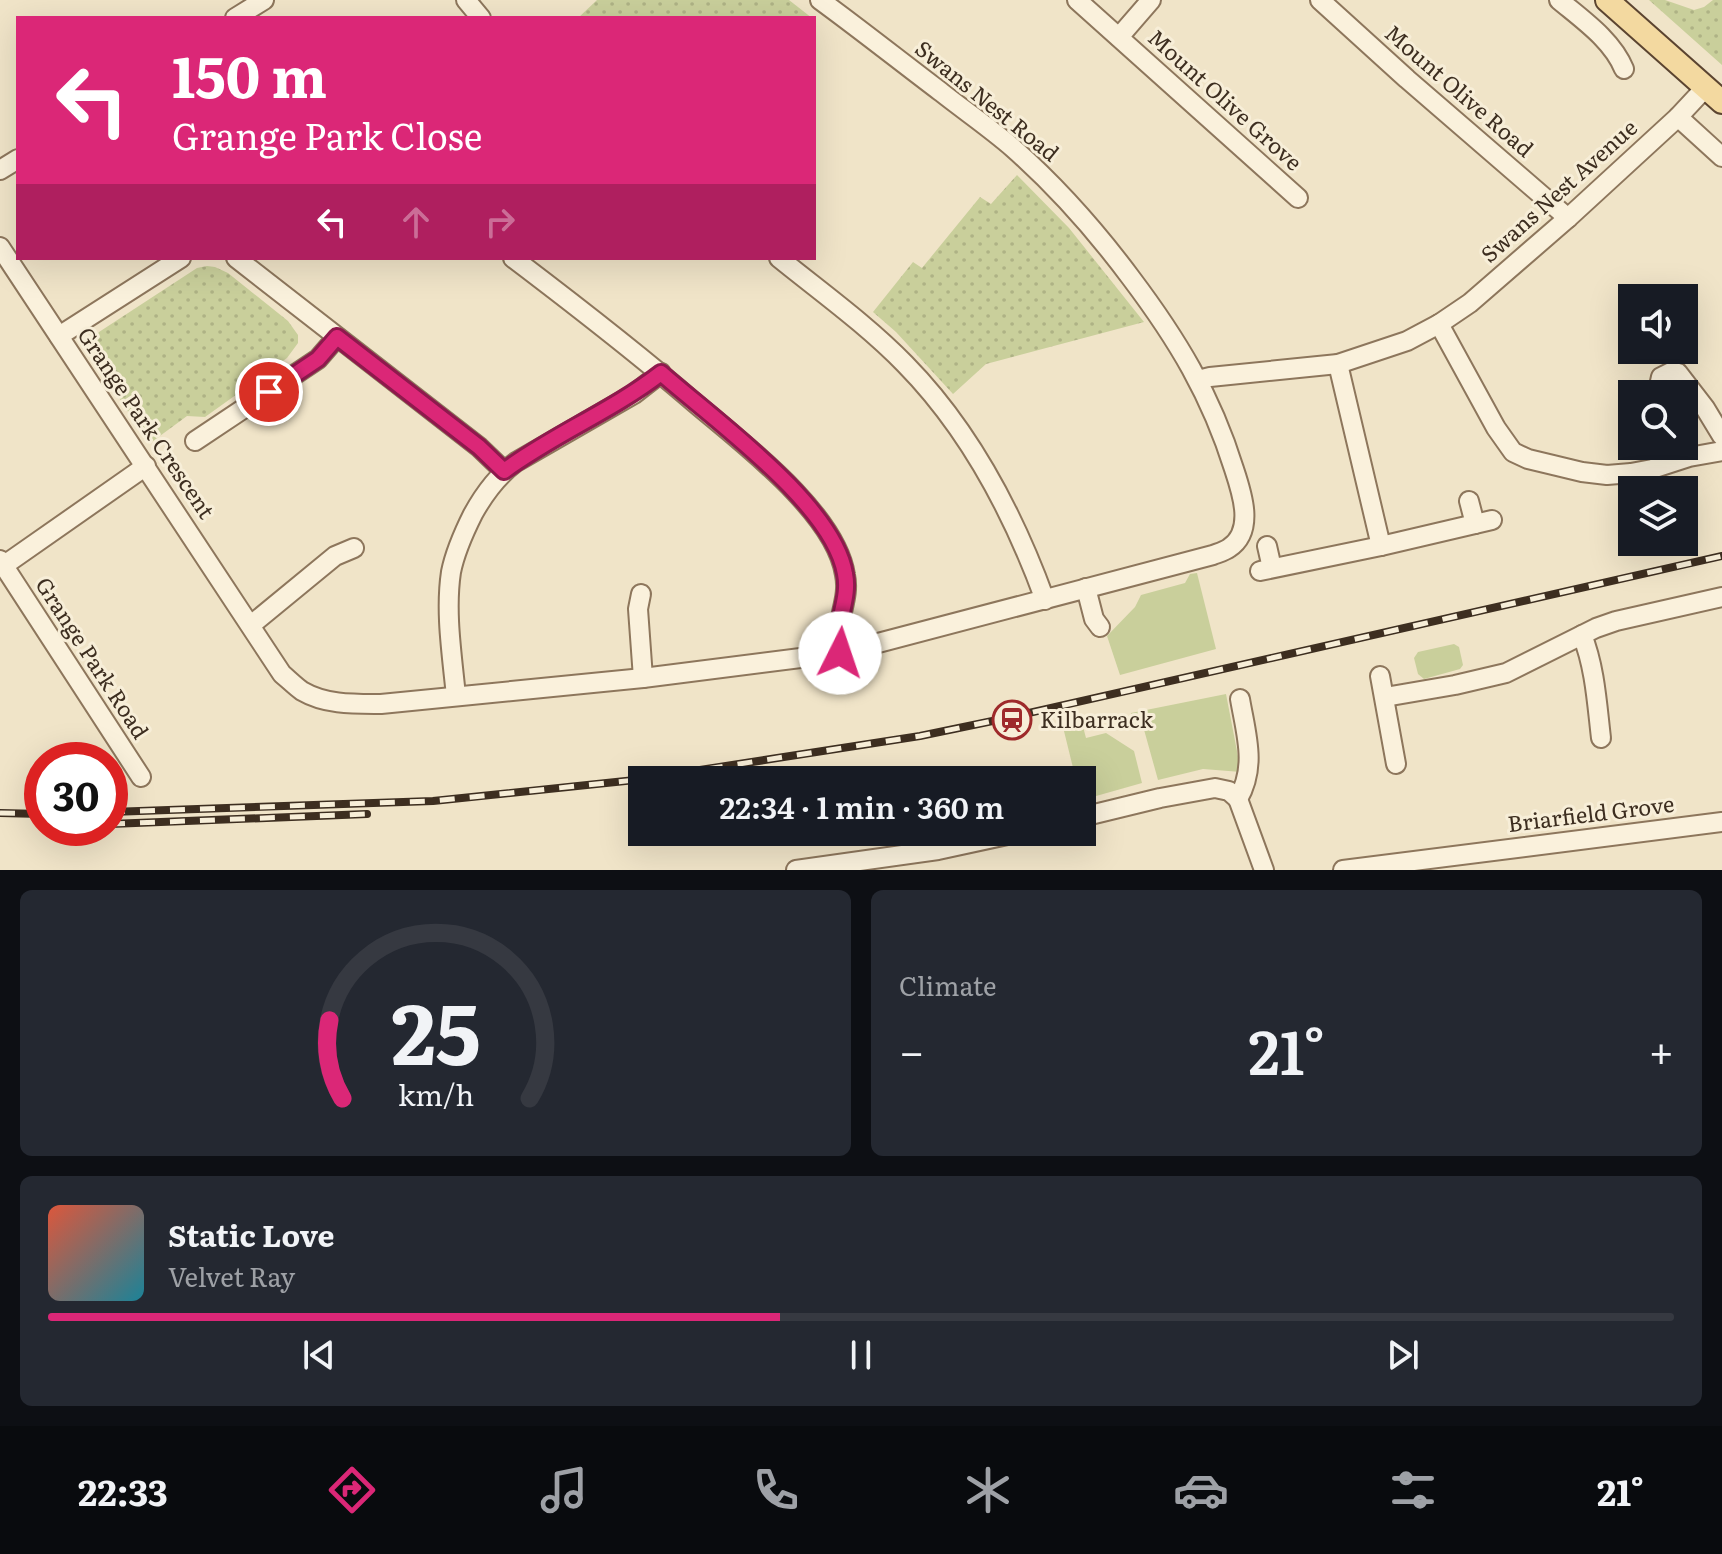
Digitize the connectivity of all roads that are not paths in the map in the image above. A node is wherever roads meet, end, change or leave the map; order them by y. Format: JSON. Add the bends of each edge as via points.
{"nodes":[{"id":1,"x":264,"y":0,"type":"edge"},
{"id":2,"x":466,"y":0,"type":"edge"},
{"id":3,"x":820,"y":0,"type":"edge"},
{"id":4,"x":1077,"y":0,"type":"edge"},
{"id":5,"x":1151,"y":0,"type":"edge"},
{"id":6,"x":1320,"y":0,"type":"edge"},
{"id":7,"x":1559,"y":0,"type":"edge"},
{"id":8,"x":1607,"y":0,"type":"edge"},
{"id":9,"x":238,"y":16,"type":"edge"},
{"id":10,"x":479,"y":16,"type":"edge"},
{"id":11,"x":1119,"y":37,"type":"junction"},
{"id":12,"x":1624,"y":69,"type":"dead end"},
{"id":13,"x":1714,"y":95,"type":"edge"},
{"id":14,"x":1678,"y":117,"type":"junction"},
{"id":15,"x":1722,"y":157,"type":"edge"},
{"id":16,"x":1298,"y":198,"type":"dead end"},
{"id":17,"x":1568,"y":218,"type":"junction"},
{"id":18,"x":0,"y":247,"type":"edge"},
{"id":19,"x":178,"y":260,"type":"edge"},
{"id":20,"x":239,"y":260,"type":"edge"},
{"id":21,"x":516,"y":260,"type":"edge"},
{"id":22,"x":781,"y":260,"type":"edge"},
{"id":23,"x":1439,"y":324,"type":"junction"},
{"id":24,"x":59,"y":336,"type":"junction"},
{"id":25,"x":337,"y":337,"type":"junction"},
{"id":26,"x":1338,"y":364,"type":"junction"},
{"id":27,"x":661,"y":373,"type":"junction"},
{"id":28,"x":1198,"y":380,"type":"junction"},
{"id":29,"x":1660,"y":380,"type":"edge"},
{"id":30,"x":1683,"y":380,"type":"edge"},
{"id":31,"x":1698,"y":399,"type":"edge"},
{"id":32,"x":1722,"y":436,"type":"edge"},
{"id":33,"x":195,"y":441,"type":"dead end"},
{"id":34,"x":1698,"y":450,"type":"edge"},
{"id":35,"x":1722,"y":451,"type":"edge"},
{"id":36,"x":1668,"y":460,"type":"edge"},
{"id":37,"x":146,"y":466,"type":"junction"},
{"id":38,"x":504,"y":471,"type":"junction"},
{"id":39,"x":1469,"y":501,"type":"dead end"},
{"id":40,"x":1267,"y":546,"type":"dead end"},
{"id":41,"x":1381,"y":546,"type":"junction"},
{"id":42,"x":354,"y":548,"type":"dead end"},
{"id":43,"x":2,"y":563,"type":"edge"},
{"id":44,"x":1086,"y":588,"type":"junction"},
{"id":45,"x":641,"y":594,"type":"dead end"},
{"id":46,"x":1722,"y":597,"type":"edge"},
{"id":47,"x":1045,"y":600,"type":"junction"},
{"id":48,"x":251,"y":625,"type":"junction"},
{"id":49,"x":1100,"y":627,"type":"dead end"},
{"id":50,"x":1582,"y":635,"type":"junction"},
{"id":51,"x":840,"y":653,"type":"junction"},
{"id":52,"x":1380,"y":676,"type":"dead end"},
{"id":53,"x":643,"y":678,"type":"junction"},
{"id":54,"x":456,"y":696,"type":"junction"},
{"id":55,"x":1385,"y":697,"type":"junction"},
{"id":56,"x":1240,"y":699,"type":"dead end"},
{"id":57,"x":1601,"y":738,"type":"dead end"},
{"id":58,"x":1396,"y":764,"type":"dead end"},
{"id":59,"x":141,"y":777,"type":"dead end"},
{"id":60,"x":1238,"y":799,"type":"junction"},
{"id":61,"x":1096,"y":814,"type":"edge"},
{"id":62,"x":1722,"y":822,"type":"edge"},
{"id":63,"x":956,"y":846,"type":"edge"},
{"id":64,"x":938,"y":850,"type":"junction"},
{"id":65,"x":1468,"y":862,"type":"edge"},
{"id":66,"x":796,"y":870,"type":"edge"},
{"id":67,"x":942,"y":870,"type":"edge"},
{"id":68,"x":1264,"y":870,"type":"edge"},
{"id":69,"x":1343,"y":870,"type":"edge"}],
"edges":[{"from":1,"to":9,"type":"street"},
{"from":2,"to":10,"type":"street"},
{"from":3,"to":28,"type":"street","name":"Swans Nest Road","via":[[1013,148],[1065,198],[1158,313]]},
{"from":4,"to":11,"type":"street","name":"Mount Olive Grove"},
{"from":5,"to":11,"type":"street","name":"Mount Olive Grove"},
{"from":6,"to":17,"type":"street","name":"Mount Olive Road"},
{"from":7,"to":12,"type":"street","via":[[1618,55]]},
{"from":8,"to":13,"type":"main road"},
{"from":11,"to":16,"type":"street","name":"Mount Olive Grove"},
{"from":13,"to":14,"type":"street","name":"Swans Nest Avenue"},
{"from":14,"to":15,"type":"street"},
{"from":14,"to":17,"type":"street","name":"Swans Nest Avenue"},
{"from":17,"to":23,"type":"street","name":"Swans Nest Avenue"},
{"from":18,"to":24,"type":"street","name":"Grange Park Crescent"},
{"from":19,"to":24,"type":"street"},
{"from":20,"to":25,"type":"street"},
{"from":21,"to":27,"type":"street"},
{"from":22,"to":47,"type":"street","via":[[890,350],[929,390],[971,448],[1013,523]]},
{"from":23,"to":26,"type":"street","name":"Swans Nest Avenue","via":[[1407,341]]},
{"from":23,"to":36,"type":"street","via":[[1513,452],[1607,475],[1652,469]]},
{"from":24,"to":37,"type":"street","name":"Grange Park Crescent"},
{"from":25,"to":33,"type":"street","via":[[318,359]]},
{"from":25,"to":38,"type":"street"},
{"from":26,"to":28,"type":"street","name":"Swans Nest Avenue"},
{"from":26,"to":41,"type":"street"},
{"from":27,"to":38,"type":"street"},
{"from":27,"to":51,"type":"street","via":[[748,446],[826,530],[845,574]]},
{"from":28,"to":44,"type":"street","name":"Swans Nest Road","via":[[1237,478],[1245,515],[1237,541],[1213,555]]},
{"from":29,"to":30,"type":"street","via":[[1671,372]]},
{"from":31,"to":32,"type":"street"},
{"from":34,"to":35,"type":"street"},
{"from":37,"to":43,"type":"street","name":"Grange Park Road"},
{"from":37,"to":48,"type":"street","name":"Grange Park Crescent"},
{"from":38,"to":54,"type":"street","via":[[463,534],[452,570]]},
{"from":39,"to":41,"type":"street","via":[[1484,522]]},
{"from":40,"to":41,"type":"street","via":[[1266,570]]},
{"from":42,"to":48,"type":"street","via":[[335,556]]},
{"from":43,"to":59,"type":"street","name":"Grange Park Road"},
{"from":44,"to":47,"type":"street","name":"Swans Nest Road"},
{"from":44,"to":49,"type":"street"},
{"from":45,"to":53,"type":"street"},
{"from":46,"to":50,"type":"street","via":[[1616,621]]},
{"from":47,"to":51,"type":"street","name":"Grange Park Crescent"},
{"from":48,"to":54,"type":"street","name":"Grange Park Crescent","via":[[282,674],[324,700],[381,704]]},
{"from":50,"to":55,"type":"street","via":[[1506,673]]},
{"from":50,"to":57,"type":"street","via":[[1589,650]]},
{"from":51,"to":53,"type":"street","name":"Grange Park Crescent"},
{"from":52,"to":55,"type":"street"},
{"from":53,"to":54,"type":"street","name":"Grange Park Crescent"},
{"from":55,"to":58,"type":"street"},
{"from":56,"to":60,"type":"street","via":[[1250,763]]},
{"from":60,"to":61,"type":"street","via":[[1215,788]]},
{"from":60,"to":68,"type":"street"},
{"from":62,"to":65,"type":"street","name":"Briarfield Grove"},
{"from":63,"to":64,"type":"street"},
{"from":64,"to":66,"type":"street"},
{"from":64,"to":67,"type":"street"},
{"from":65,"to":69,"type":"street","name":"Briarfield Grove"}]}
